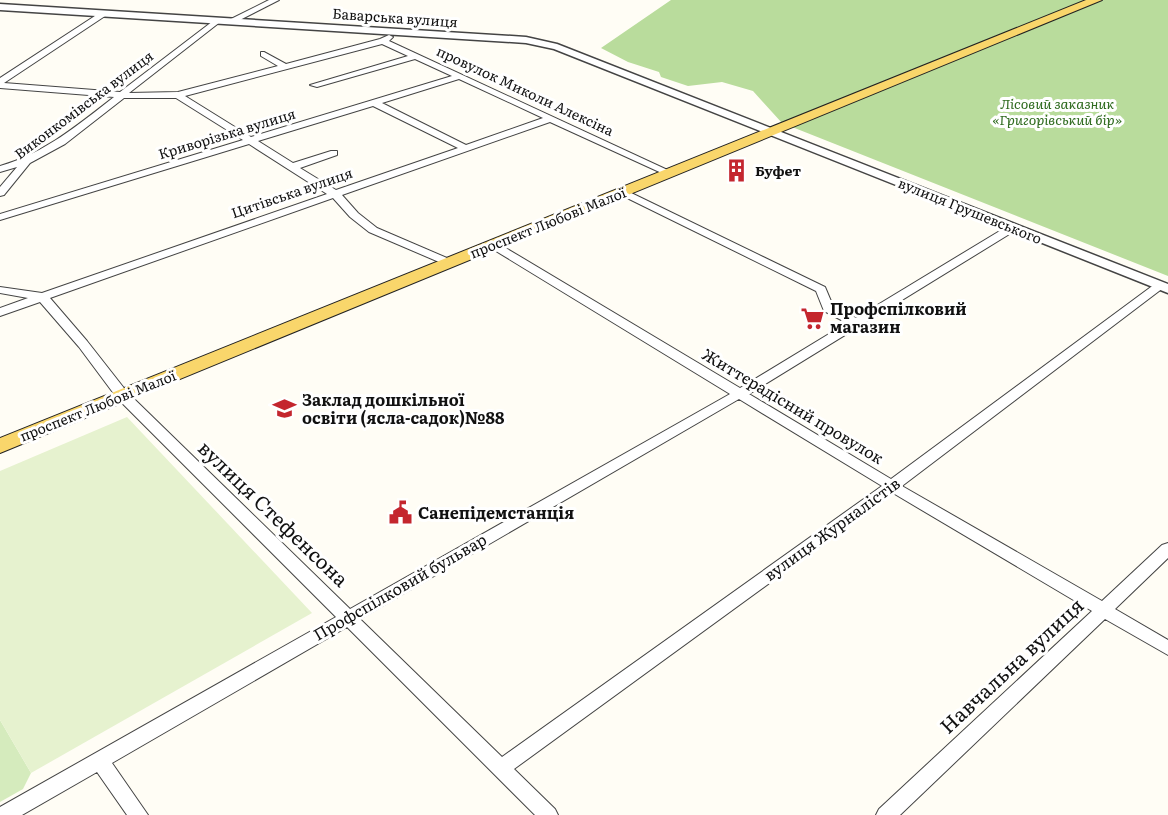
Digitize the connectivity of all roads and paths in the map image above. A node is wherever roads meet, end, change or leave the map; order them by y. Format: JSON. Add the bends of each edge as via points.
{"nodes":[{"id":1,"x":275,"y":0,"type":"edge"},
{"id":2,"x":1096,"y":0,"type":"edge"},
{"id":3,"x":0,"y":7,"type":"edge"},
{"id":4,"x":104,"y":14,"type":"junction"},
{"id":5,"x":217,"y":20,"type":"junction"},
{"id":6,"x":231,"y":21,"type":"junction"},
{"id":7,"x":395,"y":32,"type":"junction"},
{"id":8,"x":383,"y":41,"type":"junction"},
{"id":9,"x":264,"y":54,"type":"dead end"},
{"id":10,"x":416,"y":56,"type":"junction"},
{"id":11,"x":284,"y":66,"type":"junction"},
{"id":12,"x":461,"y":76,"type":"junction"},
{"id":13,"x":0,"y":84,"type":"edge"},
{"id":14,"x":314,"y":85,"type":"dead end"},
{"id":15,"x":123,"y":94,"type":"junction"},
{"id":16,"x":178,"y":95,"type":"junction"},
{"id":17,"x":375,"y":103,"type":"junction"},
{"id":18,"x":552,"y":117,"type":"junction"},
{"id":19,"x":772,"y":132,"type":"junction"},
{"id":20,"x":252,"y":141,"type":"junction"},
{"id":21,"x":465,"y":148,"type":"junction"},
{"id":22,"x":334,"y":153,"type":"dead end"},
{"id":23,"x":27,"y":161,"type":"junction"},
{"id":24,"x":292,"y":167,"type":"junction"},
{"id":25,"x":0,"y":169,"type":"edge"},
{"id":26,"x":669,"y":173,"type":"junction"},
{"id":27,"x":623,"y":192,"type":"junction"},
{"id":28,"x":0,"y":193,"type":"edge"},
{"id":29,"x":335,"y":194,"type":"junction"},
{"id":30,"x":0,"y":217,"type":"edge"},
{"id":31,"x":1012,"y":228,"type":"junction"},
{"id":32,"x":495,"y":246,"type":"junction"},
{"id":33,"x":450,"y":263,"type":"junction"},
{"id":34,"x":1164,"y":287,"type":"edge"},
{"id":35,"x":0,"y":290,"type":"edge"},
{"id":36,"x":42,"y":297,"type":"junction"},
{"id":37,"x":0,"y":312,"type":"edge"},
{"id":38,"x":854,"y":322,"type":"junction"},
{"id":39,"x":739,"y":394,"type":"junction"},
{"id":40,"x":122,"y":395,"type":"junction"},
{"id":41,"x":0,"y":446,"type":"edge"},
{"id":42,"x":892,"y":486,"type":"junction"},
{"id":43,"x":1168,"y":549,"type":"edge"},
{"id":44,"x":1104,"y":610,"type":"junction"},
{"id":45,"x":349,"y":616,"type":"junction"},
{"id":46,"x":1168,"y":648,"type":"edge"},
{"id":47,"x":100,"y":761,"type":"junction"},
{"id":48,"x":501,"y":768,"type":"junction"},
{"id":49,"x":4,"y":815,"type":"edge"},
{"id":50,"x":138,"y":815,"type":"edge"},
{"id":51,"x":548,"y":815,"type":"edge"},
{"id":52,"x":886,"y":815,"type":"edge"}],
"edges":[{"from":1,"to":6,"type":"street"},
{"from":2,"to":19,"type":"main road","name":"проспект Любові Малої"},
{"from":3,"to":4,"type":"street","name":"Баварська вулиця"},
{"from":4,"to":5,"type":"street","name":"Баварська вулиця"},
{"from":4,"to":13,"type":"street"},
{"from":5,"to":6,"type":"street","name":"Баварська вулиця"},
{"from":5,"to":15,"type":"street","name":"Виконкомівська вулиця"},
{"from":6,"to":7,"type":"street","name":"Баварська вулиця"},
{"from":7,"to":8,"type":"street"},
{"from":7,"to":19,"type":"street","name":"Баварська вулиця","via":[[526,40],[557,47]]},
{"from":8,"to":10,"type":"street","name":"провулок Миколи Алексіна"},
{"from":8,"to":11,"type":"street"},
{"from":9,"to":11,"type":"street"},
{"from":10,"to":12,"type":"street","name":"провулок Миколи Алексіна"},
{"from":10,"to":14,"type":"street"},
{"from":11,"to":16,"type":"street"},
{"from":12,"to":17,"type":"street","name":"Криворізька вулиця"},
{"from":12,"to":18,"type":"street","name":"провулок Миколи Алексіна"},
{"from":13,"to":15,"type":"street"},
{"from":15,"to":16,"type":"street"},
{"from":15,"to":23,"type":"street","name":"Виконкомівська вулиця","via":[[62,142]]},
{"from":16,"to":20,"type":"street"},
{"from":17,"to":20,"type":"street","name":"Криворізька вулиця"},
{"from":17,"to":21,"type":"street"},
{"from":18,"to":21,"type":"street","name":"Цитівська вулиця"},
{"from":18,"to":26,"type":"street","name":"провулок Миколи Алексіна"},
{"from":19,"to":26,"type":"main road","name":"проспект Любові Малої"},
{"from":19,"to":31,"type":"street","name":"вулиця Грушевського"},
{"from":20,"to":24,"type":"street"},
{"from":20,"to":30,"type":"street","name":"Криворізька вулиця"},
{"from":21,"to":29,"type":"street","name":"Цитівська вулиця"},
{"from":22,"to":24,"type":"street"},
{"from":23,"to":25,"type":"street"},
{"from":23,"to":28,"type":"street","name":"Виконкомівська вулиця"},
{"from":24,"to":29,"type":"street"},
{"from":26,"to":27,"type":"main road","name":"проспект Любові Малої"},
{"from":27,"to":32,"type":"main road","name":"проспект Любові Малої"},
{"from":27,"to":38,"type":"street","via":[[821,289],[828,308]]},
{"from":29,"to":33,"type":"street","via":[[373,230]]},
{"from":29,"to":36,"type":"street","name":"Цитівська вулиця"},
{"from":31,"to":34,"type":"street","name":"вулиця Грушевського"},
{"from":31,"to":38,"type":"street","name":"Профспілковий бульвар"},
{"from":32,"to":33,"type":"main road","name":"проспект Любові Малої"},
{"from":32,"to":39,"type":"street","name":"Життєрадісний провулок"},
{"from":33,"to":40,"type":"main road","name":"проспект Любові Малої"},
{"from":34,"to":42,"type":"street","name":"вулиця Журналістів"},
{"from":35,"to":36,"type":"street"},
{"from":36,"to":37,"type":"street","name":"Цитівська вулиця"},
{"from":36,"to":40,"type":"street","name":"вулиця Стефенсона"},
{"from":38,"to":39,"type":"street","name":"Профспілковий бульвар"},
{"from":39,"to":42,"type":"street","name":"Життєрадісний провулок"},
{"from":39,"to":45,"type":"street","name":"Профспілковий бульвар"},
{"from":40,"to":41,"type":"main road","name":"проспект Любові Малої"},
{"from":40,"to":45,"type":"street","name":"вулиця Стефенсона"},
{"from":42,"to":44,"type":"street","name":"Життєрадісний провулок"},
{"from":42,"to":48,"type":"street","name":"вулиця Журналістів"},
{"from":43,"to":44,"type":"street","name":"Навчальна вулиця"},
{"from":44,"to":46,"type":"street","name":"Життєрадісний провулок"},
{"from":44,"to":52,"type":"street","name":"Навчальна вулиця"},
{"from":45,"to":47,"type":"street","name":"Профспілковий бульвар"},
{"from":45,"to":48,"type":"street","name":"вулиця Стефенсона"},
{"from":47,"to":49,"type":"street","name":"Профспілковий бульвар"},
{"from":47,"to":50,"type":"street"},
{"from":48,"to":51,"type":"street","name":"вулиця Стефенсона"}]}
